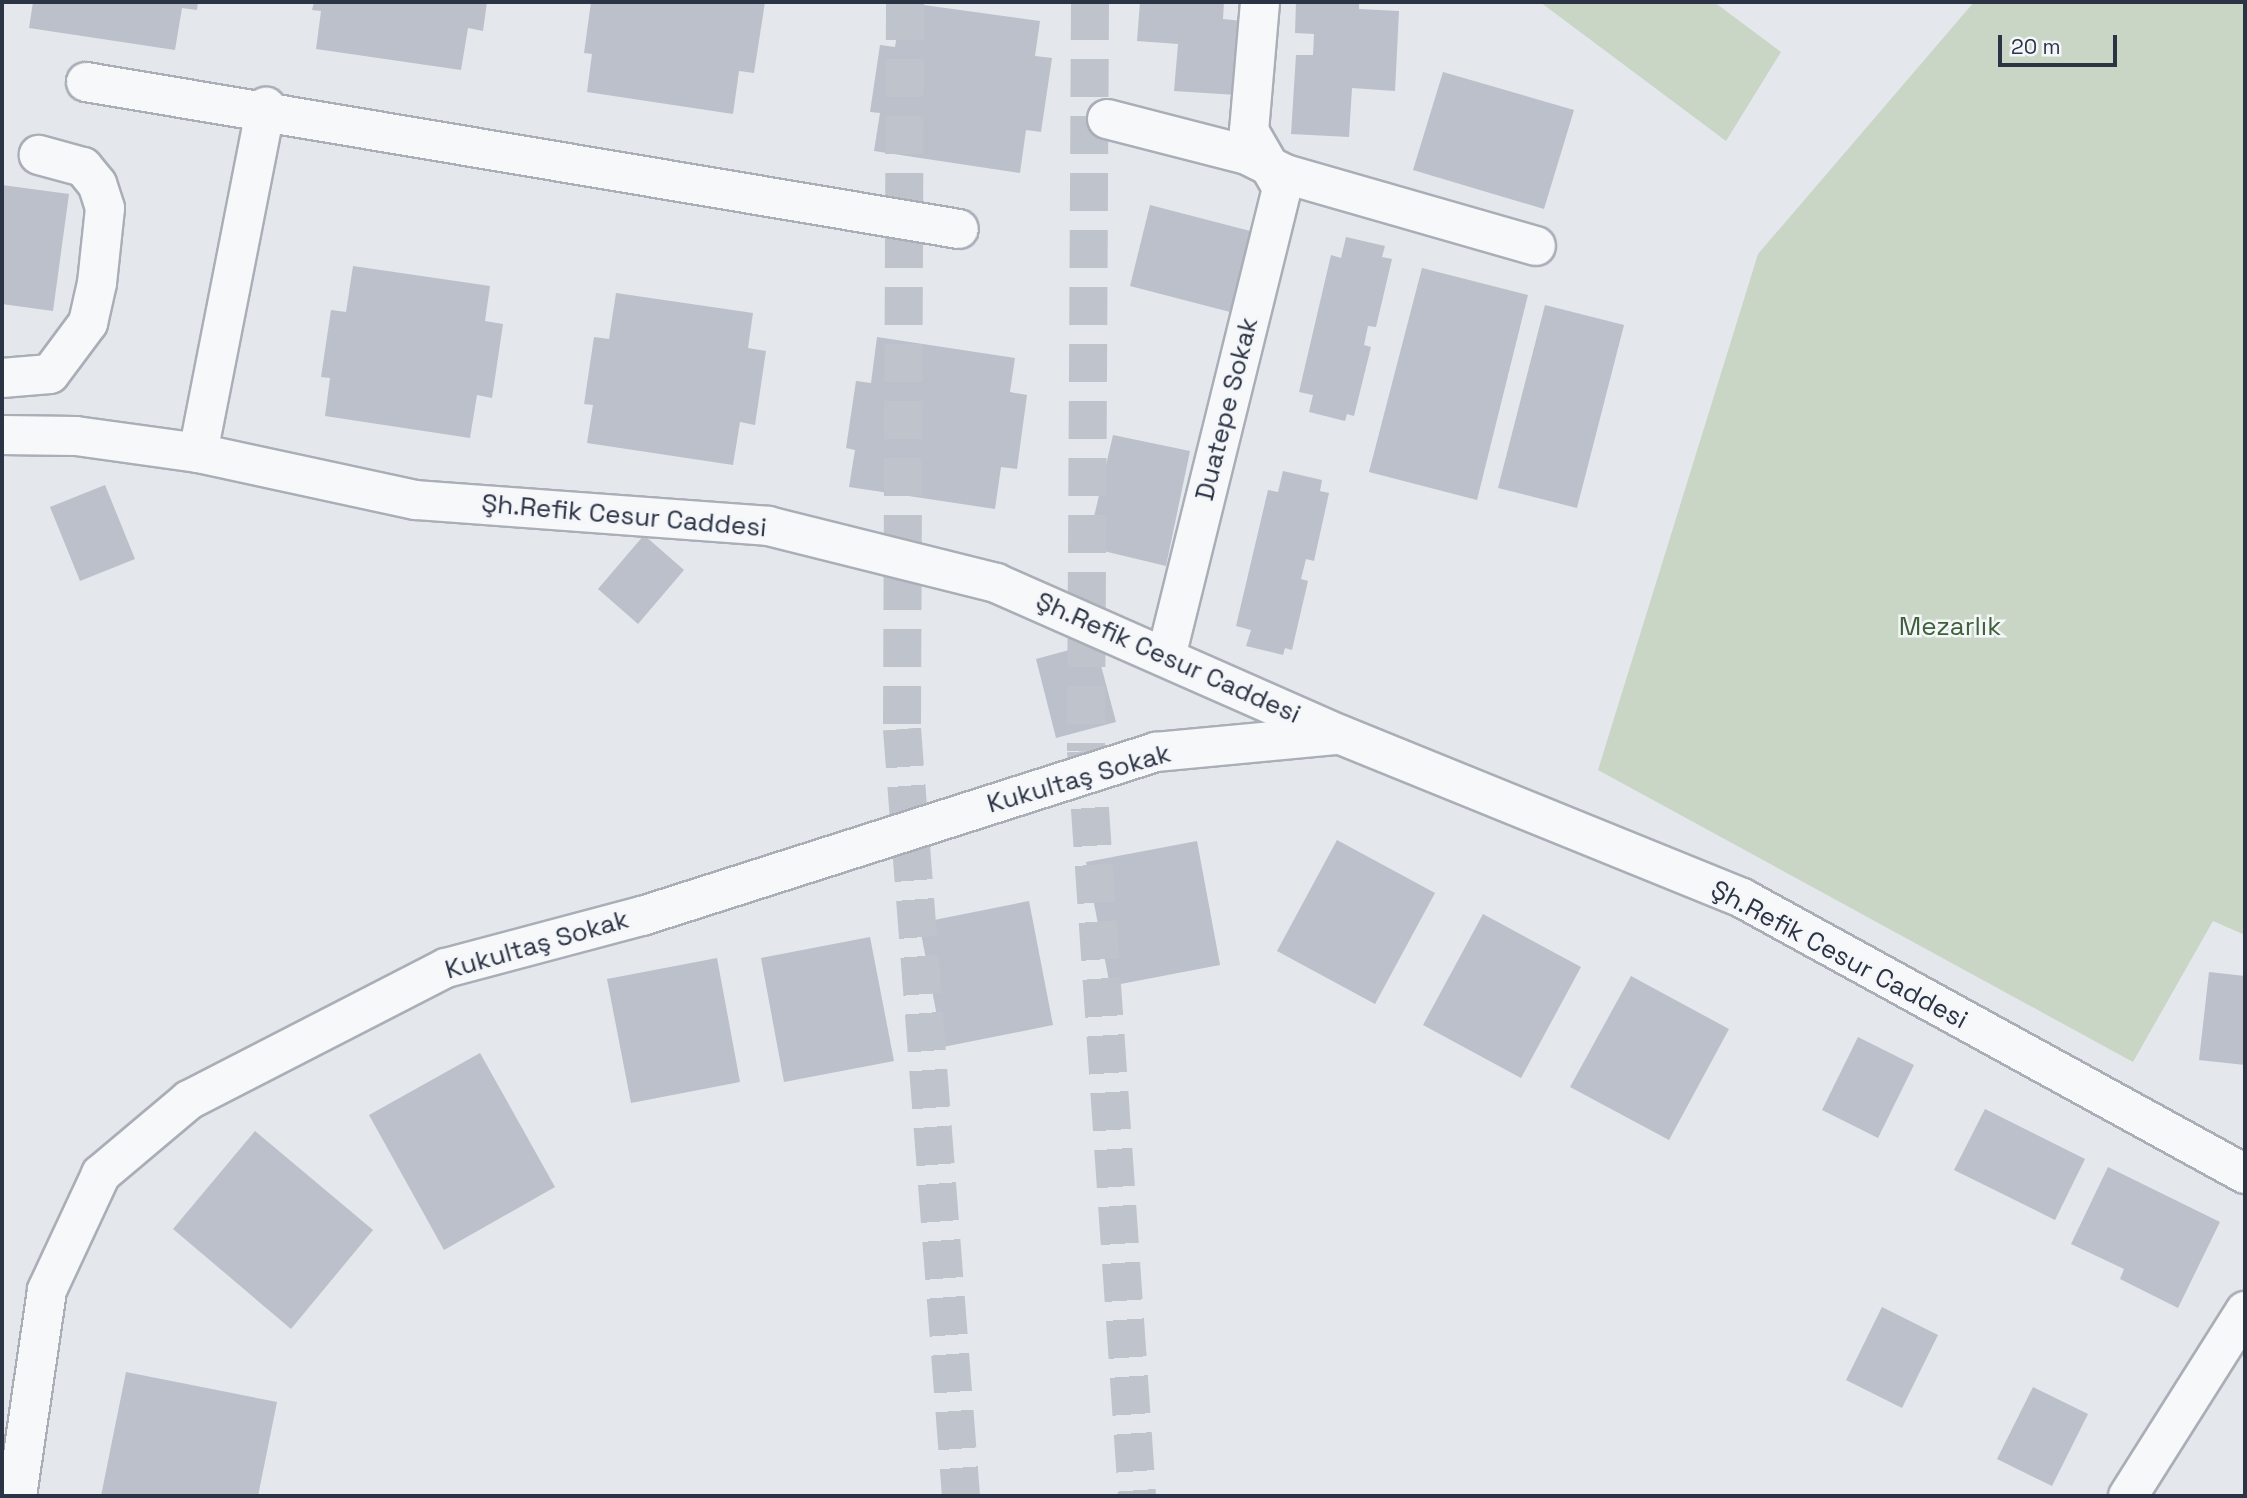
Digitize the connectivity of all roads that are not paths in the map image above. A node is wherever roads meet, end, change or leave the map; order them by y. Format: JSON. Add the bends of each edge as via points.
{"nodes":[{"id":1,"x":1260,"y":2,"type":"edge"},
{"id":2,"x":86,"y":82,"type":"dead end"},
{"id":3,"x":266,"y":107,"type":"junction"},
{"id":4,"x":1107,"y":119,"type":"dead end"},
{"id":5,"x":39,"y":155,"type":"dead end"},
{"id":6,"x":1267,"y":165,"type":"junction"},
{"id":7,"x":959,"y":229,"type":"dead end"},
{"id":8,"x":1536,"y":246,"type":"dead end"},
{"id":9,"x":2,"y":379,"type":"edge"},
{"id":10,"x":2,"y":435,"type":"edge"},
{"id":11,"x":198,"y":453,"type":"junction"},
{"id":12,"x":1166,"y":657,"type":"junction"},
{"id":13,"x":1340,"y":735,"type":"junction"},
{"id":14,"x":2245,"y":1174,"type":"edge"},
{"id":15,"x":2245,"y":1311,"type":"edge"},
{"id":16,"x":17,"y":1496,"type":"edge"},
{"id":17,"x":2128,"y":1496,"type":"edge"}],
"edges":[{"from":1,"to":6,"type":"street","name":"Duatepe Sokak","via":[[1249,131]]},
{"from":2,"to":3,"type":"street"},
{"from":3,"to":7,"type":"street"},
{"from":3,"to":11,"type":"street"},
{"from":4,"to":6,"type":"street"},
{"from":5,"to":9,"type":"street","via":[[83,167],[97,184],[105,208],[97,283],[88,323],[50,374]]},
{"from":6,"to":8,"type":"street"},
{"from":6,"to":12,"type":"street","name":"Duatepe Sokak","via":[[1282,188]]},
{"from":10,"to":11,"type":"street","name":"Şh.Refik Cesur Caddesi","via":[[76,436]]},
{"from":11,"to":12,"type":"street","name":"Şh.Refik Cesur Caddesi","via":[[416,500],[768,526],[996,583]]},
{"from":12,"to":13,"type":"street","name":"Şh.Refik Cesur Caddesi"},
{"from":13,"to":14,"type":"street","name":"Şh.Refik Cesur Caddesi","via":[[1742,898]]},
{"from":13,"to":16,"type":"street","name":"Kukultaş Sokak","via":[[1156,752],[642,916],[446,968],[189,1101],[101,1174],[47,1290]]},
{"from":15,"to":17,"type":"street"}]}
